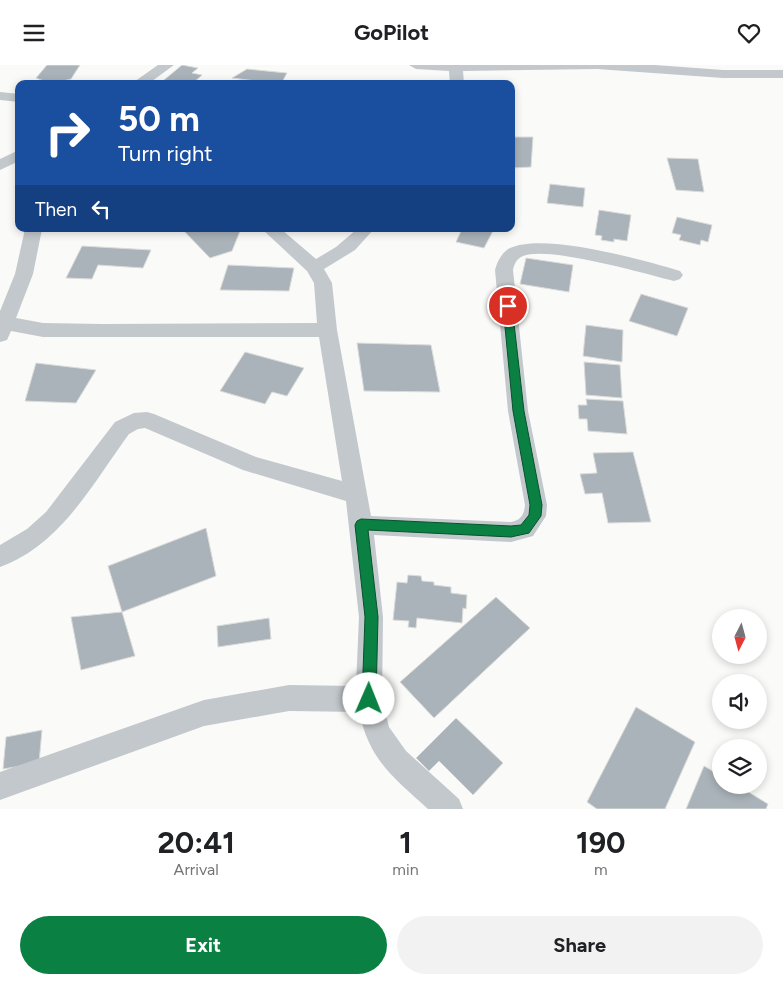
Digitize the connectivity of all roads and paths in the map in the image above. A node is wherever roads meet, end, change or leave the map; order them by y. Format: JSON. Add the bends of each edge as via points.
{"nodes":[{"id":1,"x":167,"y":65,"type":"edge"},
{"id":2,"x":416,"y":65,"type":"edge"},
{"id":3,"x":456,"y":67,"type":"junction"},
{"id":4,"x":783,"y":74,"type":"edge"},
{"id":5,"x":144,"y":80,"type":"edge"},
{"id":6,"x":457,"y":80,"type":"edge"},
{"id":7,"x":0,"y":96,"type":"edge"},
{"id":8,"x":15,"y":98,"type":"edge"},
{"id":9,"x":15,"y":157,"type":"edge"},
{"id":10,"x":0,"y":165,"type":"edge"},
{"id":11,"x":32,"y":232,"type":"edge"},
{"id":12,"x":274,"y":232,"type":"edge"},
{"id":13,"x":363,"y":232,"type":"edge"},
{"id":14,"x":314,"y":267,"type":"junction"},
{"id":15,"x":674,"y":275,"type":"dead end"},
{"id":16,"x":2,"y":327,"type":"edge"},
{"id":17,"x":327,"y":330,"type":"junction"},
{"id":18,"x":357,"y":495,"type":"junction"},
{"id":19,"x":361,"y":525,"type":"junction"},
{"id":20,"x":0,"y":557,"type":"edge"},
{"id":21,"x":369,"y":699,"type":"junction"},
{"id":22,"x":0,"y":786,"type":"edge"},
{"id":23,"x":449,"y":809,"type":"edge"}],
"edges":[{"from":1,"to":5,"type":"street"},
{"from":2,"to":3,"type":"street"},
{"from":3,"to":4,"type":"street","via":[[597,65],[723,74]]},
{"from":3,"to":6,"type":"street"},
{"from":7,"to":8,"type":"street"},
{"from":9,"to":10,"type":"street"},
{"from":11,"to":16,"type":"street","via":[[24,273]]},
{"from":12,"to":14,"type":"street"},
{"from":13,"to":14,"type":"street","via":[[351,246]]},
{"from":14,"to":17,"type":"street","via":[[322,283]]},
{"from":15,"to":19,"type":"street","via":[[567,251],[531,249],[518,251],[507,259],[504,270],[518,411],[536,505],[535,516],[525,529],[511,532]]},
{"from":16,"to":17,"type":"street","via":[[102,331]]},
{"from":17,"to":18,"type":"street"},
{"from":18,"to":19,"type":"street"},
{"from":18,"to":20,"type":"street","via":[[251,464],[148,420],[134,421],[122,429],[54,519],[35,536]]},
{"from":19,"to":21,"type":"street","via":[[371,617]]},
{"from":21,"to":22,"type":"street","via":[[289,698],[204,713]]},
{"from":21,"to":23,"type":"street","via":[[377,733],[396,761]]}]}
